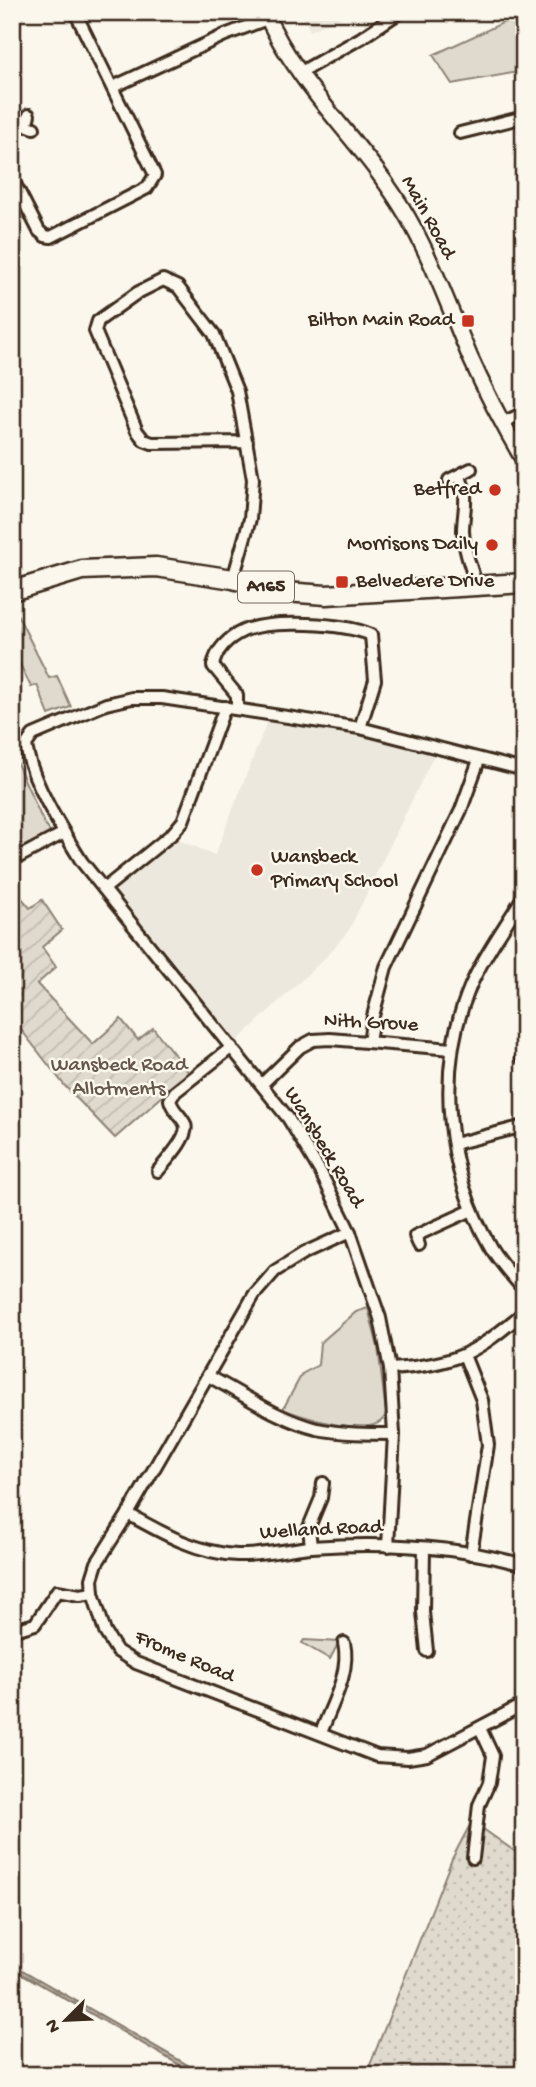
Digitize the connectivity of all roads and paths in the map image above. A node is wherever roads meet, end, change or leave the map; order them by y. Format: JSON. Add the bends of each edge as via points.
{"nodes":[{"id":1,"x":75,"y":12,"type":"edge"},
{"id":2,"x":400,"y":12,"type":"edge"},
{"id":3,"x":266,"y":15,"type":"edge"},
{"id":4,"x":299,"y":73,"type":"junction"},
{"id":5,"x":113,"y":87,"type":"junction"},
{"id":6,"x":524,"y":117,"type":"edge"},
{"id":7,"x":29,"y":123,"type":"dead end"},
{"id":8,"x":12,"y":131,"type":"edge"},
{"id":9,"x":460,"y":133,"type":"dead end"},
{"id":10,"x":12,"y":178,"type":"edge"},
{"id":11,"x":524,"y":413,"type":"edge"},
{"id":12,"x":502,"y":423,"type":"junction"},
{"id":13,"x":247,"y":442,"type":"junction"},
{"id":14,"x":524,"y":461,"type":"edge"},
{"id":15,"x":471,"y":469,"type":"dead end"},
{"id":16,"x":233,"y":579,"type":"junction"},
{"id":17,"x":524,"y":583,"type":"edge"},
{"id":18,"x":477,"y":586,"type":"junction"},
{"id":19,"x":12,"y":591,"type":"edge"},
{"id":20,"x":225,"y":708,"type":"junction"},
{"id":21,"x":237,"y":709,"type":"junction"},
{"id":22,"x":360,"y":728,"type":"junction"},
{"id":23,"x":479,"y":760,"type":"junction"},
{"id":24,"x":524,"y":770,"type":"edge"},
{"id":25,"x":64,"y":832,"type":"junction"},
{"id":26,"x":12,"y":858,"type":"edge"},
{"id":27,"x":104,"y":889,"type":"junction"},
{"id":28,"x":524,"y":895,"type":"edge"},
{"id":29,"x":369,"y":1042,"type":"junction"},
{"id":30,"x":232,"y":1046,"type":"junction"},
{"id":31,"x":452,"y":1049,"type":"junction"},
{"id":32,"x":262,"y":1084,"type":"junction"},
{"id":33,"x":524,"y":1125,"type":"edge"},
{"id":34,"x":454,"y":1144,"type":"junction"},
{"id":35,"x":158,"y":1171,"type":"dead end"},
{"id":36,"x":472,"y":1210,"type":"junction"},
{"id":37,"x":350,"y":1232,"type":"junction"},
{"id":38,"x":419,"y":1245,"type":"dead end"},
{"id":39,"x":524,"y":1290,"type":"edge"},
{"id":40,"x":524,"y":1312,"type":"edge"},
{"id":41,"x":464,"y":1355,"type":"junction"},
{"id":42,"x":390,"y":1369,"type":"junction"},
{"id":43,"x":208,"y":1376,"type":"junction"},
{"id":44,"x":394,"y":1434,"type":"junction"},
{"id":45,"x":323,"y":1483,"type":"dead end"},
{"id":46,"x":128,"y":1514,"type":"junction"},
{"id":47,"x":388,"y":1546,"type":"junction"},
{"id":48,"x":311,"y":1547,"type":"junction"},
{"id":49,"x":424,"y":1548,"type":"junction"},
{"id":50,"x":471,"y":1554,"type":"junction"},
{"id":51,"x":524,"y":1565,"type":"edge"},
{"id":52,"x":93,"y":1593,"type":"junction"},
{"id":53,"x":18,"y":1629,"type":"dead end"},
{"id":54,"x":344,"y":1643,"type":"dead end"},
{"id":55,"x":427,"y":1651,"type":"dead end"},
{"id":56,"x":524,"y":1704,"type":"edge"},
{"id":57,"x":480,"y":1728,"type":"junction"},
{"id":58,"x":321,"y":1733,"type":"junction"},
{"id":59,"x":473,"y":1857,"type":"dead end"}],
"edges":[{"from":1,"to":5,"type":"street"},
{"from":2,"to":4,"type":"street"},
{"from":3,"to":4,"type":"main road","name":"Main Road"},
{"from":3,"to":5,"type":"street"},
{"from":4,"to":12,"type":"main road","name":"Main Road","via":[[407,215]]},
{"from":5,"to":10,"type":"street","via":[[155,175],[147,188],[51,237],[39,231]]},
{"from":6,"to":9,"type":"street","via":[[479,134]]},
{"from":7,"to":8,"type":"street"},
{"from":11,"to":12,"type":"street"},
{"from":12,"to":14,"type":"main road","name":"Main Road"},
{"from":13,"to":13,"type":"street","via":[[237,391],[214,334],[178,288],[163,280],[98,321],[96,331],[144,440]]},
{"from":13,"to":16,"type":"street","via":[[253,479],[250,519]]},
{"from":15,"to":18,"type":"street","via":[[454,478],[466,488],[465,550]]},
{"from":16,"to":18,"type":"highway","number":"A165","via":[[285,592],[326,595]]},
{"from":16,"to":19,"type":"highway","number":"A165","via":[[156,567],[82,570]]},
{"from":17,"to":18,"type":"highway","number":"A165"},
{"from":20,"to":21,"type":"street","name":"Wansbeck Road"},
{"from":20,"to":25,"type":"street","name":"Wansbeck Road","via":[[132,698],[33,735],[26,746],[28,760]]},
{"from":20,"to":27,"type":"street","via":[[183,821]]},
{"from":21,"to":22,"type":"street","name":"Wansbeck Road"},
{"from":21,"to":22,"type":"street","via":[[237,695],[213,666],[224,644],[241,632],[297,623],[360,630],[371,635],[375,680]]},
{"from":22,"to":23,"type":"street","name":"Wansbeck Road"},
{"from":23,"to":24,"type":"street","name":"Wansbeck Road"},
{"from":23,"to":29,"type":"street","via":[[461,810],[386,967]]},
{"from":25,"to":26,"type":"street"},
{"from":25,"to":27,"type":"street","name":"Wansbeck Road"},
{"from":27,"to":30,"type":"street","name":"Wansbeck Road"},
{"from":28,"to":31,"type":"street","via":[[471,985]]},
{"from":29,"to":31,"type":"street","name":"Nith Grove"},
{"from":29,"to":32,"type":"street","name":"Nith Grove","via":[[313,1040]]},
{"from":30,"to":32,"type":"street","name":"Wansbeck Road"},
{"from":30,"to":35,"type":"street","via":[[170,1100],[187,1129]]},
{"from":31,"to":34,"type":"street"},
{"from":32,"to":37,"type":"street","name":"Wansbeck Road","via":[[321,1173]]},
{"from":33,"to":34,"type":"street"},
{"from":34,"to":36,"type":"street"},
{"from":36,"to":38,"type":"street","via":[[415,1236]]},
{"from":36,"to":39,"type":"street","via":[[492,1251]]},
{"from":37,"to":42,"type":"street","name":"Wansbeck Road","via":[[380,1318]]},
{"from":37,"to":43,"type":"street","name":"Frome Road","via":[[275,1271],[254,1295]]},
{"from":40,"to":41,"type":"street"},
{"from":41,"to":42,"type":"street","via":[[424,1367]]},
{"from":41,"to":50,"type":"street","via":[[482,1400],[488,1445]]},
{"from":42,"to":44,"type":"street","name":"Wansbeck Road"},
{"from":43,"to":44,"type":"street","via":[[316,1429]]},
{"from":43,"to":46,"type":"street","name":"Frome Road"},
{"from":44,"to":47,"type":"street","name":"Wansbeck Road"},
{"from":45,"to":48,"type":"street","via":[[309,1527]]},
{"from":46,"to":48,"type":"street","name":"Welland Road","via":[[171,1539],[236,1555]]},
{"from":46,"to":52,"type":"street","name":"Frome Road","via":[[97,1563]]},
{"from":47,"to":48,"type":"street","name":"Welland Road"},
{"from":47,"to":49,"type":"street","name":"Welland Road"},
{"from":49,"to":50,"type":"street","name":"Welland Road"},
{"from":49,"to":55,"type":"street"},
{"from":50,"to":51,"type":"street","name":"Welland Road"},
{"from":52,"to":53,"type":"street","via":[[57,1591],[35,1624]]},
{"from":52,"to":58,"type":"street","name":"Frome Road","via":[[105,1632],[117,1651],[136,1663]]},
{"from":54,"to":58,"type":"street","via":[[345,1670]]},
{"from":56,"to":57,"type":"street","name":"Frome Road"},
{"from":57,"to":58,"type":"street","name":"Frome Road","via":[[427,1755],[408,1758],[377,1756]]},
{"from":57,"to":59,"type":"street","via":[[493,1756],[489,1783],[479,1805]]}]}
